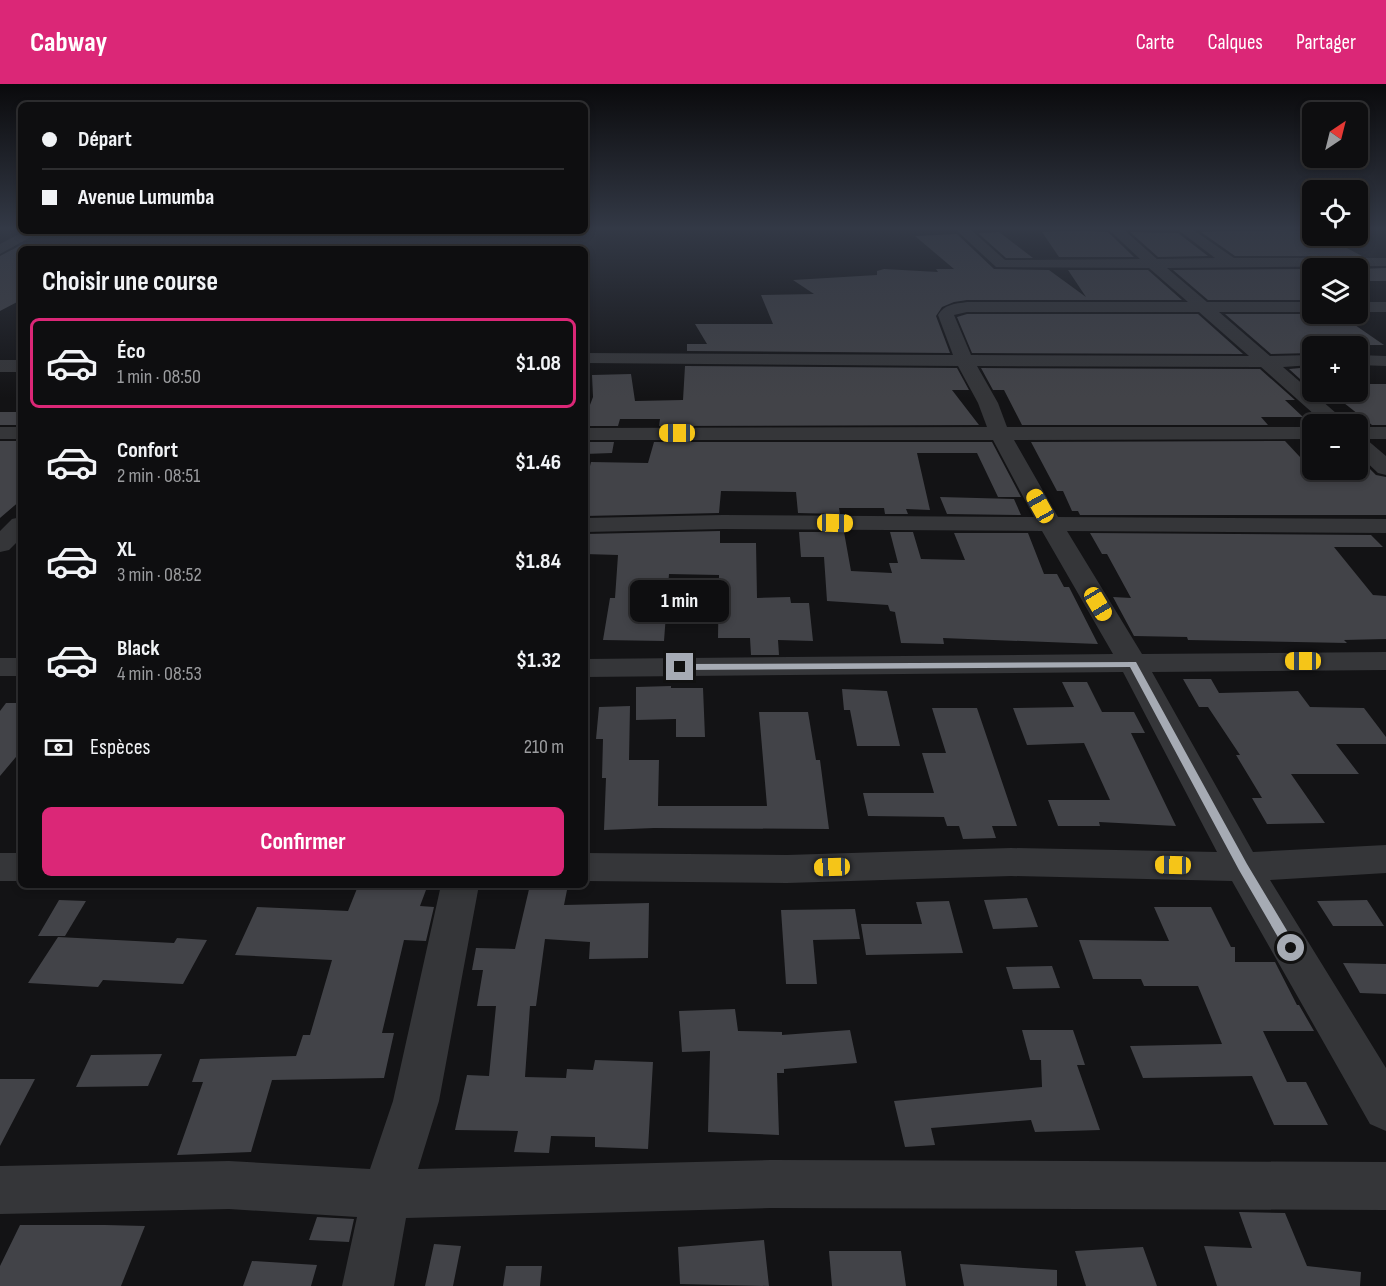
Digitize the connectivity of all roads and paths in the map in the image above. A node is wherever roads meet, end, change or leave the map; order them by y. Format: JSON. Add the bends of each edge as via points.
{"nodes":[{"id":1,"x":1177,"y":285,"type":"edge"},
{"id":2,"x":1201,"y":307,"type":"junction"},
{"id":3,"x":1302,"y":307,"type":"edge"},
{"id":4,"x":1368,"y":307,"type":"edge"},
{"id":5,"x":1386,"y":307,"type":"edge"},
{"id":6,"x":588,"y":358,"type":"edge"},
{"id":7,"x":1302,"y":360,"type":"edge"},
{"id":8,"x":1368,"y":360,"type":"edge"},
{"id":9,"x":965,"y":361,"type":"junction"},
{"id":10,"x":1386,"y":361,"type":"edge"},
{"id":11,"x":1264,"y":362,"type":"junction"},
{"id":12,"x":0,"y":366,"type":"edge"},
{"id":13,"x":18,"y":366,"type":"edge"},
{"id":14,"x":1325,"y":414,"type":"edge"},
{"id":15,"x":999,"y":432,"type":"junction"},
{"id":16,"x":0,"y":433,"type":"edge"},
{"id":17,"x":18,"y":433,"type":"edge"},
{"id":18,"x":1302,"y":433,"type":"edge"},
{"id":19,"x":1368,"y":433,"type":"edge"},
{"id":20,"x":1386,"y":433,"type":"edge"},
{"id":21,"x":588,"y":434,"type":"edge"},
{"id":22,"x":1368,"y":452,"type":"edge"},
{"id":23,"x":1386,"y":468,"type":"edge"},
{"id":24,"x":0,"y":522,"type":"edge"},
{"id":25,"x":18,"y":523,"type":"edge"},
{"id":26,"x":1050,"y":524,"type":"junction"},
{"id":27,"x":588,"y":525,"type":"edge"},
{"id":28,"x":18,"y":526,"type":"edge"},
{"id":29,"x":1386,"y":526,"type":"edge"},
{"id":30,"x":0,"y":545,"type":"edge"},
{"id":31,"x":1386,"y":661,"type":"edge"},
{"id":32,"x":1133,"y":664,"type":"junction"},
{"id":33,"x":0,"y":667,"type":"edge"},
{"id":34,"x":18,"y":667,"type":"edge"},
{"id":35,"x":588,"y":668,"type":"edge"},
{"id":36,"x":1386,"y":859,"type":"edge"},
{"id":37,"x":0,"y":867,"type":"edge"},
{"id":38,"x":18,"y":867,"type":"edge"},
{"id":39,"x":588,"y":867,"type":"edge"},
{"id":40,"x":1243,"y":867,"type":"junction"},
{"id":41,"x":459,"y":888,"type":"edge"},
{"id":42,"x":1386,"y":1109,"type":"edge"},
{"id":43,"x":1386,"y":1186,"type":"edge"},
{"id":44,"x":0,"y":1190,"type":"edge"},
{"id":45,"x":386,"y":1194,"type":"junction"},
{"id":46,"x":368,"y":1286,"type":"edge"}],
"edges":[{"from":1,"to":2,"type":"street"},
{"from":2,"to":3,"type":"street"},
{"from":2,"to":9,"type":"street","via":[[950,310],[946,315]]},
{"from":2,"to":11,"type":"street"},
{"from":4,"to":5,"type":"street"},
{"from":6,"to":9,"type":"street"},
{"from":7,"to":11,"type":"street"},
{"from":8,"to":10,"type":"street"},
{"from":9,"to":11,"type":"street"},
{"from":9,"to":15,"type":"street"},
{"from":11,"to":14,"type":"street"},
{"from":12,"to":13,"type":"street"},
{"from":15,"to":18,"type":"street"},
{"from":15,"to":21,"type":"street"},
{"from":15,"to":26,"type":"street"},
{"from":16,"to":17,"type":"street"},
{"from":19,"to":20,"type":"street"},
{"from":22,"to":23,"type":"street"},
{"from":24,"to":25,"type":"street"},
{"from":26,"to":27,"type":"street"},
{"from":26,"to":29,"type":"street"},
{"from":26,"to":32,"type":"street"},
{"from":28,"to":30,"type":"street"},
{"from":31,"to":32,"type":"street"},
{"from":32,"to":35,"type":"street"},
{"from":32,"to":40,"type":"street"},
{"from":33,"to":34,"type":"street"},
{"from":36,"to":40,"type":"street"},
{"from":37,"to":38,"type":"street"},
{"from":39,"to":40,"type":"street","via":[[787,869],[1011,862]]},
{"from":40,"to":42,"type":"street"},
{"from":41,"to":45,"type":"street","via":[[416,1101]]},
{"from":43,"to":45,"type":"street","via":[[770,1184]]},
{"from":44,"to":45,"type":"street","via":[[230,1185]]},
{"from":45,"to":46,"type":"street"}]}
